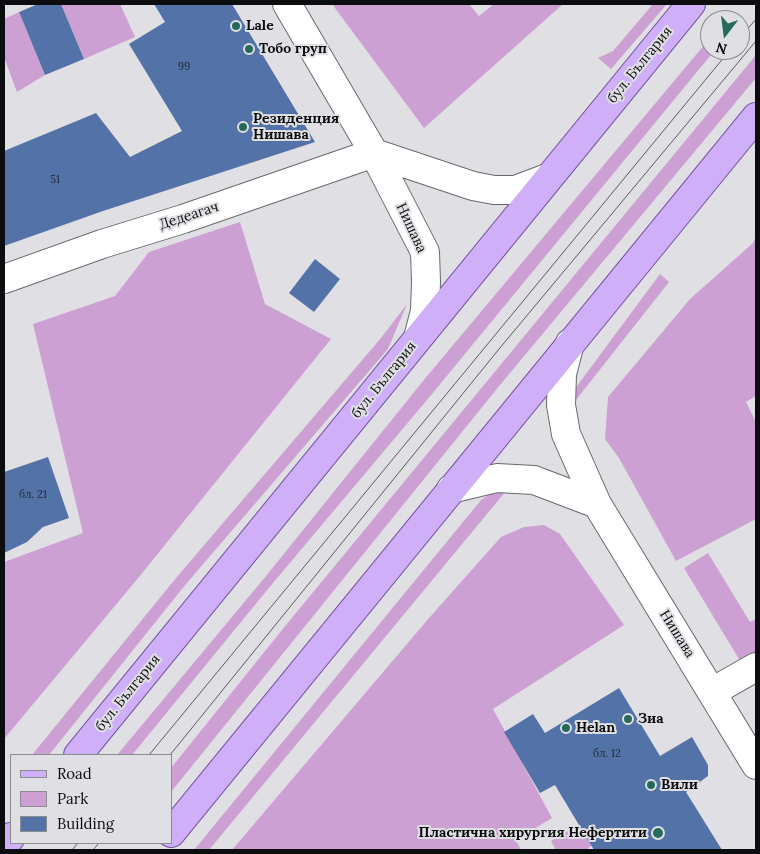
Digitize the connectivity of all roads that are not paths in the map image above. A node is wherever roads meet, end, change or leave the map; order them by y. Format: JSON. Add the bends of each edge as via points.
{"nodes":[{"id":1,"x":287,"y":4,"type":"edge"},
{"id":2,"x":691,"y":4,"type":"edge"},
{"id":3,"x":756,"y":117,"type":"edge"},
{"id":4,"x":374,"y":153,"type":"junction"},
{"id":5,"x":547,"y":178,"type":"junction"},
{"id":6,"x":4,"y":279,"type":"edge"},
{"id":7,"x":418,"y":338,"type":"junction"},
{"id":8,"x":570,"y":343,"type":"junction"},
{"id":9,"x":451,"y":489,"type":"junction"},
{"id":10,"x":597,"y":504,"type":"junction"},
{"id":11,"x":756,"y":667,"type":"edge"},
{"id":12,"x":712,"y":692,"type":"junction"},
{"id":13,"x":79,"y":754,"type":"edge"},
{"id":14,"x":756,"y":765,"type":"edge"},
{"id":15,"x":172,"y":832,"type":"edge"}],
"edges":[{"from":1,"to":4,"type":"street","name":"Нишава"},
{"from":2,"to":5,"type":"main road","name":"бул. България"},
{"from":3,"to":8,"type":"main road"},
{"from":4,"to":5,"type":"street","via":[[494,190],[515,190]]},
{"from":4,"to":6,"type":"street","name":"Дедеагач"},
{"from":4,"to":7,"type":"street","name":"Нишава","via":[[425,252],[425,311]]},
{"from":5,"to":7,"type":"main road","name":"бул. България"},
{"from":7,"to":13,"type":"main road","name":"бул. България"},
{"from":8,"to":9,"type":"main road"},
{"from":8,"to":10,"type":"street","name":"Нишава","via":[[562,374],[561,405],[566,434]]},
{"from":9,"to":10,"type":"street","via":[[497,478],[534,480]]},
{"from":9,"to":15,"type":"main road"},
{"from":10,"to":12,"type":"street","name":"Нишава"},
{"from":11,"to":12,"type":"street"},
{"from":12,"to":14,"type":"street","name":"Нишава"}]}
